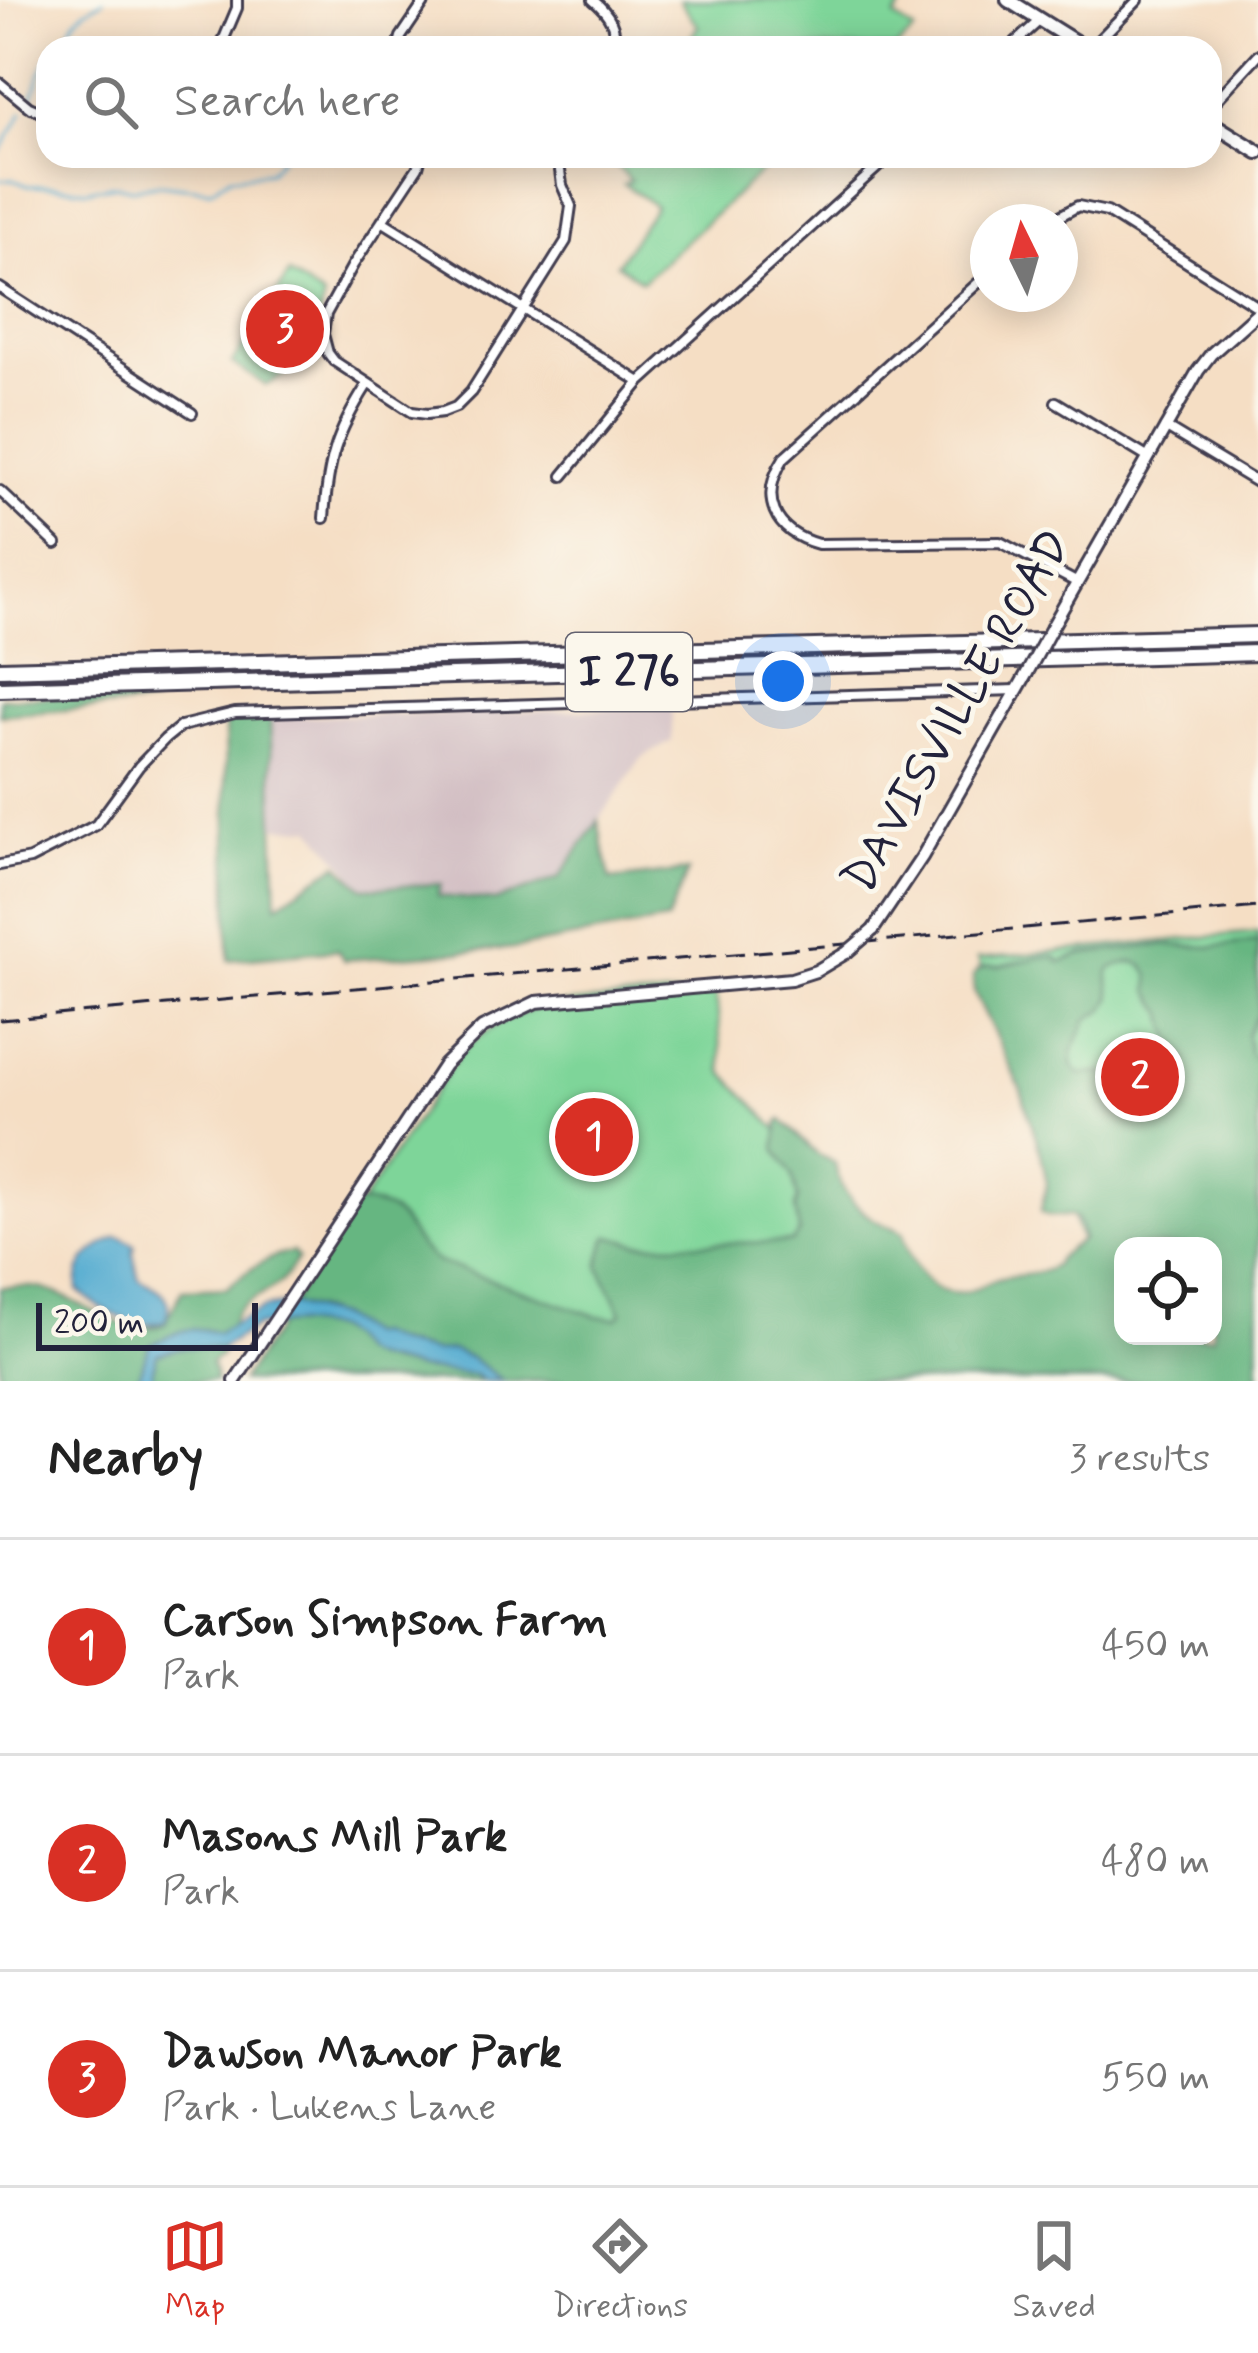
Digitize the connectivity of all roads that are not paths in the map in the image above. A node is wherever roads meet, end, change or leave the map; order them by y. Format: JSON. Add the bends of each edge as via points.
{"nodes":[{"id":1,"x":237,"y":0,"type":"edge"},
{"id":2,"x":426,"y":0,"type":"edge"},
{"id":3,"x":593,"y":0,"type":"edge"},
{"id":4,"x":1008,"y":0,"type":"edge"},
{"id":5,"x":1138,"y":0,"type":"edge"},
{"id":6,"x":1040,"y":20,"type":"junction"},
{"id":7,"x":225,"y":36,"type":"edge"},
{"id":8,"x":402,"y":36,"type":"edge"},
{"id":9,"x":614,"y":36,"type":"edge"},
{"id":10,"x":1022,"y":36,"type":"edge"},
{"id":11,"x":1067,"y":36,"type":"edge"},
{"id":12,"x":1100,"y":36,"type":"edge"},
{"id":13,"x":1258,"y":56,"type":"edge"},
{"id":14,"x":0,"y":83,"type":"edge"},
{"id":15,"x":1222,"y":94,"type":"edge"},
{"id":16,"x":36,"y":110,"type":"edge"},
{"id":17,"x":1222,"y":130,"type":"edge"},
{"id":18,"x":1258,"y":152,"type":"edge"},
{"id":19,"x":417,"y":168,"type":"edge"},
{"id":20,"x":560,"y":168,"type":"edge"},
{"id":21,"x":877,"y":168,"type":"edge"},
{"id":22,"x":1078,"y":206,"type":"edge"},
{"id":23,"x":382,"y":221,"type":"junction"},
{"id":24,"x":0,"y":288,"type":"edge"},
{"id":25,"x":970,"y":290,"type":"edge"},
{"id":26,"x":522,"y":308,"type":"junction"},
{"id":27,"x":1258,"y":309,"type":"edge"},
{"id":28,"x":640,"y":382,"type":"junction"},
{"id":29,"x":368,"y":385,"type":"junction"},
{"id":30,"x":1055,"y":402,"type":"dead end"},
{"id":31,"x":192,"y":413,"type":"dead end"},
{"id":32,"x":1165,"y":427,"type":"junction"},
{"id":33,"x":1148,"y":457,"type":"junction"},
{"id":34,"x":563,"y":476,"type":"dead end"},
{"id":35,"x":1258,"y":483,"type":"edge"},
{"id":36,"x":0,"y":490,"type":"edge"},
{"id":37,"x":324,"y":518,"type":"dead end"},
{"id":38,"x":56,"y":544,"type":"dead end"},
{"id":39,"x":1076,"y":582,"type":"junction"},
{"id":40,"x":1258,"y":634,"type":"edge"},
{"id":41,"x":1258,"y":653,"type":"edge"},
{"id":42,"x":0,"y":669,"type":"edge"},
{"id":43,"x":0,"y":689,"type":"edge"},
{"id":44,"x":1017,"y":690,"type":"junction"},
{"id":45,"x":0,"y":865,"type":"edge"},
{"id":46,"x":235,"y":1381,"type":"edge"}],
"edges":[{"from":1,"to":7,"type":"street"},
{"from":2,"to":8,"type":"street"},
{"from":3,"to":9,"type":"street"},
{"from":4,"to":6,"type":"main road"},
{"from":5,"to":12,"type":"street"},
{"from":6,"to":10,"type":"street"},
{"from":6,"to":11,"type":"main road"},
{"from":13,"to":15,"type":"street"},
{"from":14,"to":16,"type":"street"},
{"from":17,"to":18,"type":"main road"},
{"from":19,"to":23,"type":"street"},
{"from":20,"to":26,"type":"street","via":[[571,206],[566,241]]},
{"from":21,"to":28,"type":"street"},
{"from":22,"to":27,"type":"street","via":[[1107,212]]},
{"from":23,"to":26,"type":"street"},
{"from":23,"to":29,"type":"street","via":[[326,314],[323,334],[334,361]]},
{"from":24,"to":31,"type":"street"},
{"from":25,"to":39,"type":"street","via":[[784,458],[772,505],[790,533],[818,544],[1000,542]]},
{"from":26,"to":28,"type":"street"},
{"from":26,"to":29,"type":"street","via":[[456,406],[412,412]]},
{"from":27,"to":32,"type":"street","name":"DAVISVILLE ROAD","via":[[1211,355]]},
{"from":28,"to":34,"type":"street"},
{"from":29,"to":37,"type":"street","via":[[337,438]]},
{"from":30,"to":33,"type":"street"},
{"from":32,"to":33,"type":"street","name":"DAVISVILLE ROAD"},
{"from":32,"to":35,"type":"street"},
{"from":33,"to":39,"type":"street","name":"DAVISVILLE ROAD"},
{"from":36,"to":38,"type":"street"},
{"from":39,"to":44,"type":"street","name":"DAVISVILLE ROAD","bridge":true},
{"from":40,"to":42,"type":"highway","number":"I 276"},
{"from":41,"to":43,"type":"highway","number":"I 276"},
{"from":44,"to":45,"type":"street","via":[[235,712],[181,726],[165,739],[96,825]]},
{"from":44,"to":46,"type":"street","name":"DAVISVILLE ROAD","bridge":true,"via":[[922,857],[873,930],[846,953],[791,979],[536,1002],[482,1028],[444,1065]]}]}
